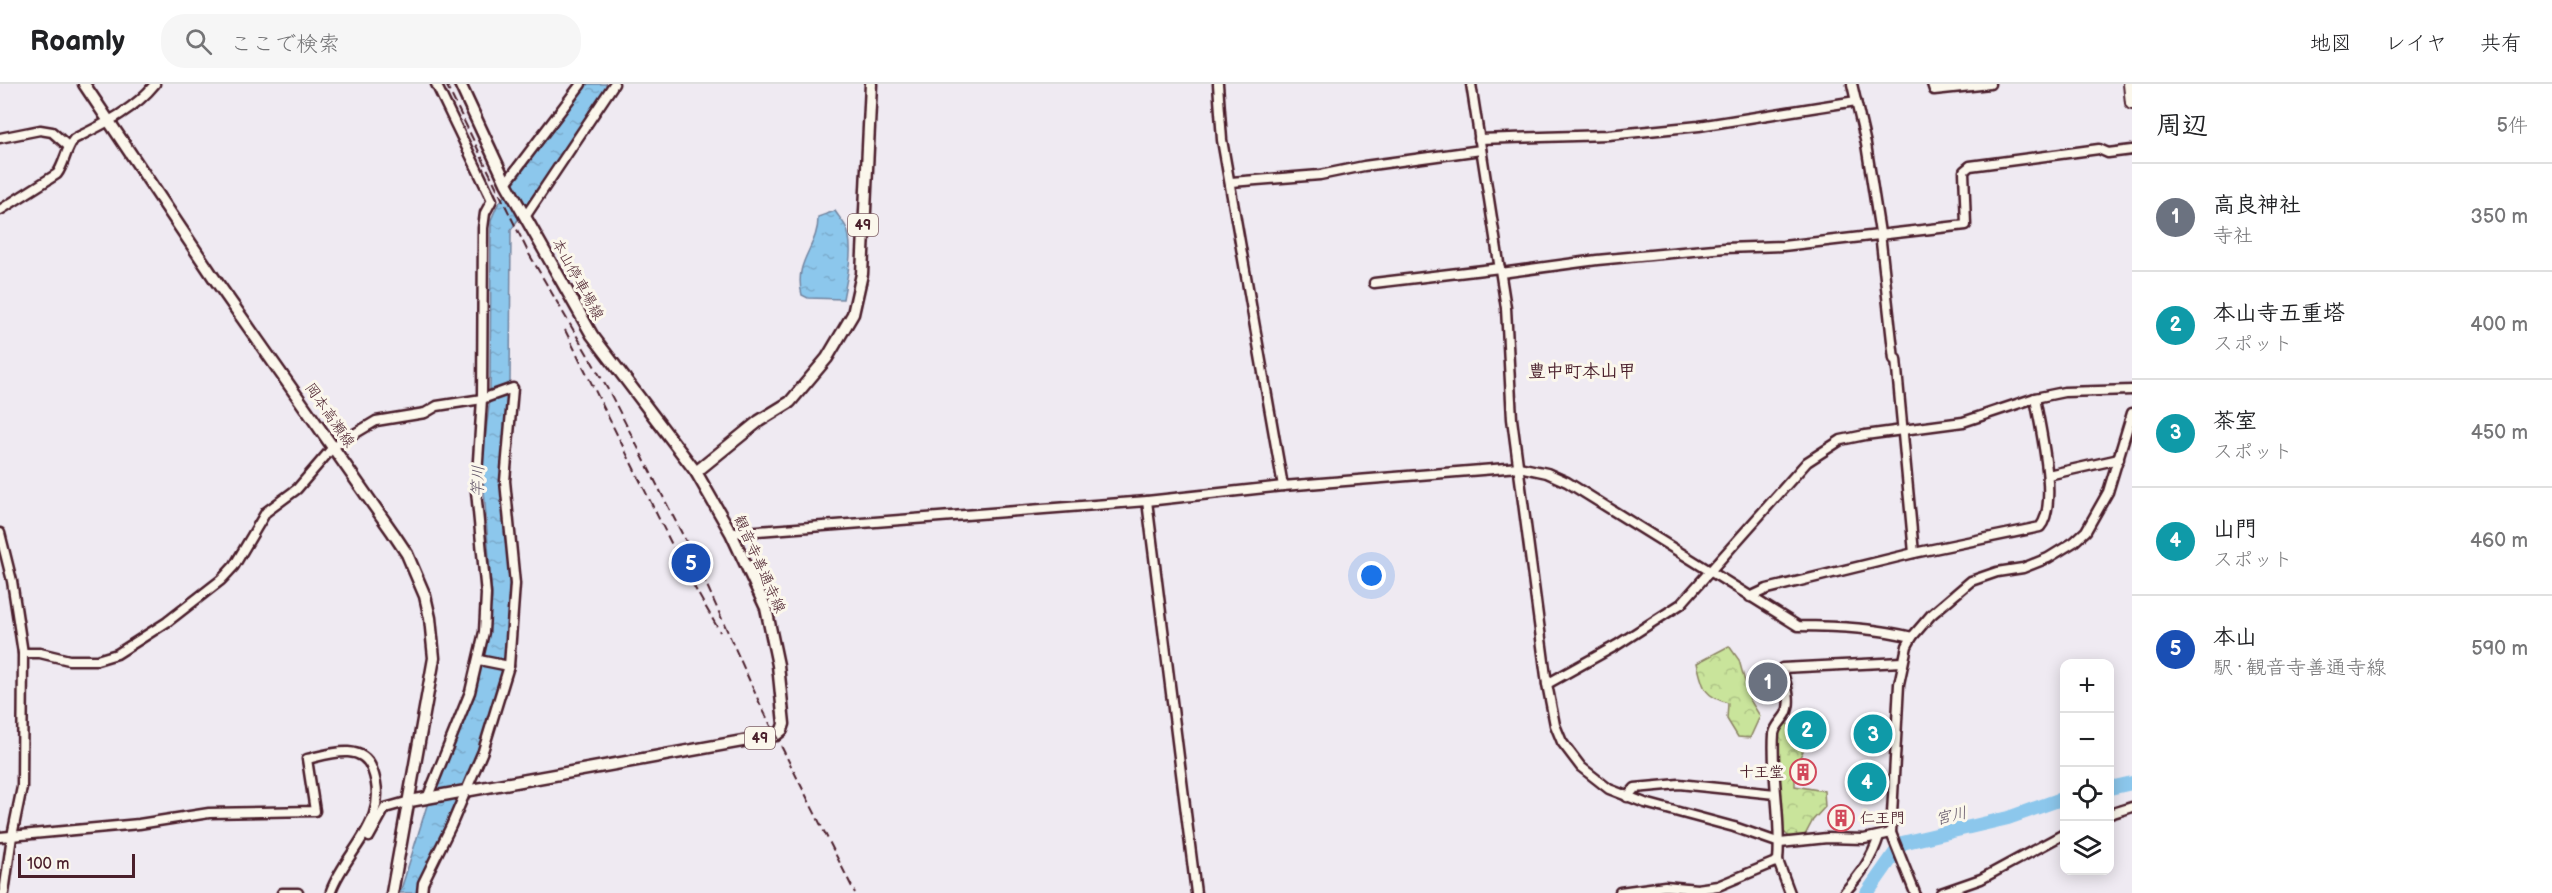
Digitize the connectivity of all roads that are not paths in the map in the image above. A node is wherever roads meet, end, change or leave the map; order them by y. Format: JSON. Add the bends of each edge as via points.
{"nodes":[{"id":1,"x":84,"y":84,"type":"edge"},
{"id":2,"x":155,"y":84,"type":"edge"},
{"id":3,"x":436,"y":84,"type":"edge"},
{"id":4,"x":460,"y":84,"type":"edge"},
{"id":5,"x":580,"y":84,"type":"edge"},
{"id":6,"x":615,"y":84,"type":"edge"},
{"id":7,"x":871,"y":84,"type":"edge"},
{"id":8,"x":1218,"y":84,"type":"edge"},
{"id":9,"x":1471,"y":84,"type":"edge"},
{"id":10,"x":1852,"y":84,"type":"edge"},
{"id":11,"x":1932,"y":84,"type":"edge"},
{"id":12,"x":1990,"y":84,"type":"edge"},
{"id":13,"x":2130,"y":84,"type":"edge"},
{"id":14,"x":1856,"y":100,"type":"junction"},
{"id":15,"x":2132,"y":103,"type":"edge"},
{"id":16,"x":110,"y":121,"type":"junction"},
{"id":17,"x":0,"y":138,"type":"edge"},
{"id":18,"x":1479,"y":139,"type":"junction"},
{"id":19,"x":68,"y":146,"type":"junction"},
{"id":20,"x":1481,"y":150,"type":"junction"},
{"id":21,"x":2132,"y":150,"type":"edge"},
{"id":22,"x":1231,"y":182,"type":"junction"},
{"id":23,"x":506,"y":183,"type":"junction"},
{"id":24,"x":0,"y":210,"type":"edge"},
{"id":25,"x":525,"y":217,"type":"junction"},
{"id":26,"x":1880,"y":233,"type":"junction"},
{"id":27,"x":1501,"y":271,"type":"junction"},
{"id":28,"x":1374,"y":283,"type":"dead end"},
{"id":29,"x":2132,"y":390,"type":"edge"},
{"id":30,"x":485,"y":398,"type":"junction"},
{"id":31,"x":2035,"y":398,"type":"junction"},
{"id":32,"x":2132,"y":413,"type":"edge"},
{"id":33,"x":1904,"y":430,"type":"junction"},
{"id":34,"x":334,"y":447,"type":"junction"},
{"id":35,"x":2119,"y":459,"type":"junction"},
{"id":36,"x":1519,"y":467,"type":"junction"},
{"id":37,"x":696,"y":472,"type":"junction"},
{"id":38,"x":2048,"y":475,"type":"junction"},
{"id":39,"x":1283,"y":486,"type":"junction"},
{"id":40,"x":1147,"y":501,"type":"junction"},
{"id":41,"x":0,"y":533,"type":"edge"},
{"id":42,"x":731,"y":533,"type":"junction"},
{"id":43,"x":1914,"y":552,"type":"junction"},
{"id":44,"x":1710,"y":571,"type":"junction"},
{"id":45,"x":1750,"y":597,"type":"junction"},
{"id":46,"x":1912,"y":637,"type":"junction"},
{"id":47,"x":23,"y":653,"type":"junction"},
{"id":48,"x":480,"y":660,"type":"junction"},
{"id":49,"x":1902,"y":662,"type":"junction"},
{"id":50,"x":508,"y":665,"type":"junction"},
{"id":51,"x":1546,"y":684,"type":"junction"},
{"id":52,"x":464,"y":791,"type":"junction"},
{"id":53,"x":1775,"y":794,"type":"junction"},
{"id":54,"x":428,"y":796,"type":"junction"},
{"id":55,"x":1627,"y":797,"type":"junction"},
{"id":56,"x":410,"y":801,"type":"junction"},
{"id":57,"x":2132,"y":807,"type":"edge"},
{"id":58,"x":2114,"y":812,"type":"edge"},
{"id":59,"x":1892,"y":835,"type":"junction"},
{"id":60,"x":12,"y":836,"type":"junction"},
{"id":61,"x":1879,"y":836,"type":"junction"},
{"id":62,"x":2060,"y":836,"type":"edge"},
{"id":63,"x":0,"y":837,"type":"edge"},
{"id":64,"x":1780,"y":843,"type":"junction"},
{"id":65,"x":1778,"y":861,"type":"junction"},
{"id":66,"x":331,"y":892,"type":"edge"},
{"id":67,"x":1620,"y":892,"type":"edge"},
{"id":68,"x":4,"y":893,"type":"edge"},
{"id":69,"x":282,"y":893,"type":"edge"},
{"id":70,"x":298,"y":893,"type":"edge"},
{"id":71,"x":392,"y":893,"type":"edge"},
{"id":72,"x":422,"y":893,"type":"edge"},
{"id":73,"x":1197,"y":893,"type":"edge"},
{"id":74,"x":1791,"y":893,"type":"edge"},
{"id":75,"x":1844,"y":893,"type":"edge"},
{"id":76,"x":1915,"y":893,"type":"edge"},
{"id":77,"x":1941,"y":893,"type":"edge"}],
"edges":[{"from":1,"to":16,"type":"main road","name":"岡本高瀬線"},
{"from":2,"to":16,"type":"street"},
{"from":3,"to":30,"type":"street","via":[[492,200],[483,228]]},
{"from":4,"to":23,"type":"main road","name":"本山停車場線"},
{"from":5,"to":23,"type":"street"},
{"from":6,"to":25,"type":"street"},
{"from":7,"to":37,"type":"main road","number":"49","via":[[862,274],[853,314],[827,358],[795,397]]},
{"from":8,"to":22,"type":"street","via":[[1222,140]]},
{"from":9,"to":18,"type":"street"},
{"from":10,"to":14,"type":"street"},
{"from":11,"to":12,"type":"street","via":[[1934,90]]},
{"from":13,"to":15,"type":"highway"},
{"from":14,"to":18,"type":"street","via":[[1699,126],[1608,135]]},
{"from":14,"to":26,"type":"street"},
{"from":16,"to":19,"type":"street"},
{"from":16,"to":34,"type":"main road","name":"岡本高瀬線","via":[[214,278]]},
{"from":17,"to":19,"type":"street","via":[[40,130],[52,132]]},
{"from":18,"to":20,"type":"street"},
{"from":19,"to":24,"type":"street","via":[[57,174]]},
{"from":20,"to":22,"type":"street","via":[[1320,175]]},
{"from":20,"to":27,"type":"street"},
{"from":21,"to":26,"type":"street","via":[[2108,153],[2099,149],[1970,166],[1964,171],[1966,225]]},
{"from":22,"to":39,"type":"street"},
{"from":23,"to":25,"type":"main road","name":"本山停車場線"},
{"from":25,"to":37,"type":"main road","name":"本山停車場線","via":[[592,335]]},
{"from":26,"to":27,"type":"street","via":[[1783,246],[1725,248]]},
{"from":26,"to":33,"type":"street"},
{"from":27,"to":28,"type":"street"},
{"from":27,"to":36,"type":"street"},
{"from":29,"to":31,"type":"street"},
{"from":30,"to":34,"type":"street","via":[[376,421]]},
{"from":30,"to":48,"type":"street","via":[[476,491],[486,594]]},
{"from":30,"to":50,"type":"street","via":[[513,388],[505,481],[514,584]]},
{"from":31,"to":33,"type":"street","via":[[1963,422]]},
{"from":31,"to":38,"type":"street"},
{"from":32,"to":35,"type":"street"},
{"from":33,"to":43,"type":"street"},
{"from":33,"to":44,"type":"street","via":[[1841,440],[1822,450]]},
{"from":34,"to":47,"type":"street","via":[[297,489],[266,512],[234,566],[167,622],[117,654],[97,660]]},
{"from":34,"to":56,"type":"main road","name":"岡本高瀬線","via":[[407,554],[430,618],[434,658]]},
{"from":35,"to":38,"type":"street"},
{"from":35,"to":46,"type":"street","via":[[2098,513],[2074,542],[2060,553],[2023,568],[1971,581]]},
{"from":36,"to":39,"type":"street"},
{"from":36,"to":44,"type":"street","via":[[1567,482]]},
{"from":36,"to":51,"type":"street"},
{"from":37,"to":42,"type":"main road","name":"観音寺善通寺線","number":"49"},
{"from":38,"to":43,"type":"street","via":[[2047,514],[2040,527]]},
{"from":39,"to":40,"type":"street"},
{"from":40,"to":42,"type":"street"},
{"from":40,"to":73,"type":"street"},
{"from":41,"to":47,"type":"street"},
{"from":42,"to":52,"type":"main road","name":"観音寺善通寺線","number":"49","via":[[766,608],[778,665],[782,730],[776,735]]},
{"from":43,"to":45,"type":"street","via":[[1767,589]]},
{"from":44,"to":45,"type":"street"},
{"from":44,"to":51,"type":"street","via":[[1681,604]]},
{"from":45,"to":46,"type":"street","via":[[1798,626]]},
{"from":46,"to":49,"type":"street"},
{"from":47,"to":60,"type":"street","via":[[22,788]]},
{"from":48,"to":50,"type":"street"},
{"from":48,"to":54,"type":"street"},
{"from":49,"to":53,"type":"street","via":[[1782,668],[1789,705],[1774,730]]},
{"from":49,"to":59,"type":"street"},
{"from":50,"to":52,"type":"street","via":[[493,722]]},
{"from":51,"to":55,"type":"street","via":[[1555,725],[1570,756],[1593,779]]},
{"from":52,"to":54,"type":"main road","name":"観音寺善通寺線","number":"49"},
{"from":52,"to":72,"type":"street"},
{"from":53,"to":55,"type":"street","via":[[1679,784],[1635,788]]},
{"from":53,"to":64,"type":"street"},
{"from":54,"to":56,"type":"main road","name":"観音寺善通寺線","number":"49"},
{"from":55,"to":64,"type":"street"},
{"from":56,"to":66,"type":"street","via":[[385,808]]},
{"from":56,"to":71,"type":"main road"},
{"from":57,"to":58,"type":"street"},
{"from":59,"to":61,"type":"street"},
{"from":59,"to":76,"type":"street"},
{"from":60,"to":63,"type":"street"},
{"from":60,"to":66,"type":"street","via":[[139,825],[209,813],[315,811],[308,759],[331,753],[359,753],[367,757],[372,768],[378,801],[365,836]]},
{"from":60,"to":68,"type":"street"},
{"from":61,"to":64,"type":"street"},
{"from":61,"to":75,"type":"street","via":[[1873,855]]},
{"from":62,"to":77,"type":"street","via":[[1982,879]]},
{"from":64,"to":65,"type":"street"},
{"from":65,"to":67,"type":"street","via":[[1718,886],[1665,886]]},
{"from":65,"to":74,"type":"street"},
{"from":69,"to":70,"type":"street"}]}
